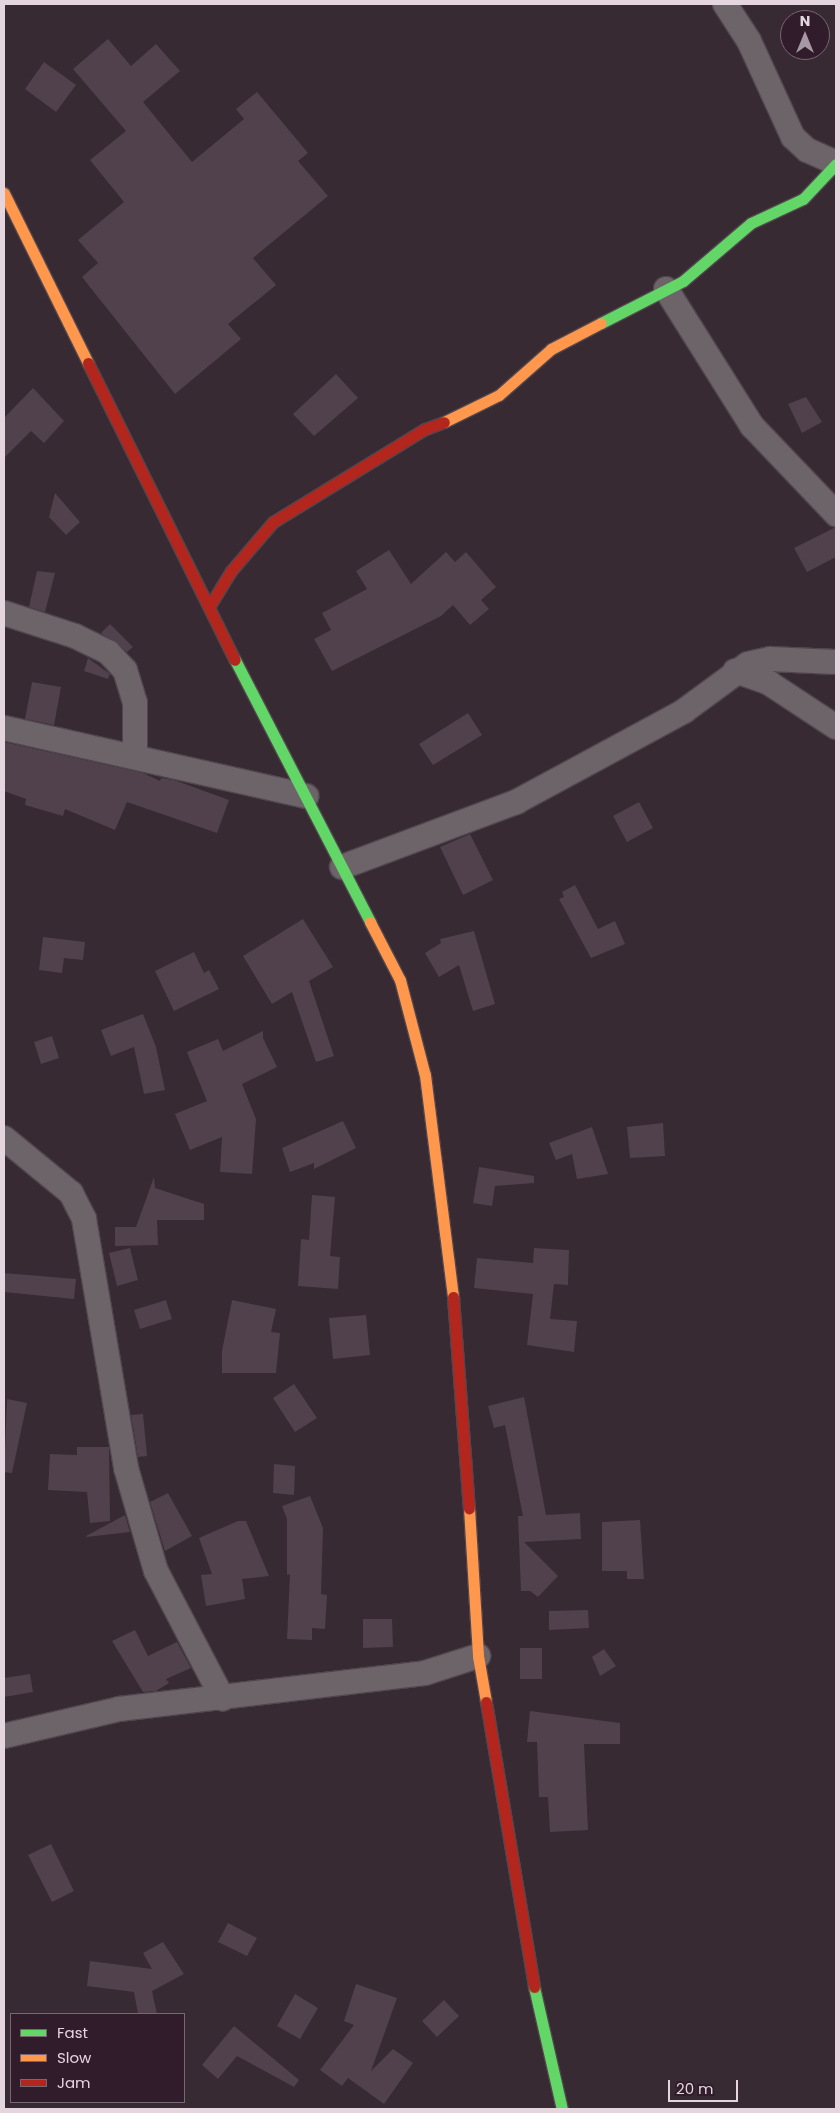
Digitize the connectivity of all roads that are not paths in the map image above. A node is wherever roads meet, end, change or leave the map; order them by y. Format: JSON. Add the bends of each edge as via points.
{"nodes":[{"id":1,"x":725,"y":4,"type":"edge"},
{"id":2,"x":836,"y":163,"type":"edge"},
{"id":3,"x":4,"y":193,"type":"edge"},
{"id":4,"x":666,"y":289,"type":"junction"},
{"id":5,"x":836,"y":514,"type":"edge"},
{"id":6,"x":209,"y":607,"type":"junction"},
{"id":7,"x":4,"y":613,"type":"edge"},
{"id":8,"x":836,"y":662,"type":"edge"},
{"id":9,"x":735,"y":671,"type":"junction"},
{"id":10,"x":836,"y":727,"type":"edge"},
{"id":11,"x":4,"y":728,"type":"edge"},
{"id":12,"x":134,"y":757,"type":"junction"},
{"id":13,"x":306,"y":796,"type":"junction"},
{"id":14,"x":342,"y":867,"type":"junction"},
{"id":15,"x":4,"y":1138,"type":"edge"},
{"id":16,"x":478,"y":1656,"type":"junction"},
{"id":17,"x":223,"y":1699,"type":"junction"},
{"id":18,"x":4,"y":1736,"type":"edge"},
{"id":19,"x":562,"y":2109,"type":"edge"}],
"edges":[{"from":1,"to":2,"type":"street","via":[[749,41],[793,137],[807,150]]},
{"from":2,"to":4,"type":"street","via":[[803,199],[751,223],[724,250]]},
{"from":3,"to":6,"type":"street"},
{"from":4,"to":5,"type":"street","via":[[752,426]]},
{"from":4,"to":6,"type":"street","via":[[551,349],[491,400],[425,429],[273,522],[231,571]]},
{"from":6,"to":13,"type":"street"},
{"from":7,"to":12,"type":"street","via":[[75,636],[108,652],[125,670],[135,703]]},
{"from":8,"to":9,"type":"street","via":[[770,659]]},
{"from":9,"to":10,"type":"street","via":[[769,683]]},
{"from":9,"to":14,"type":"street","via":[[684,710],[516,802]]},
{"from":11,"to":12,"type":"street"},
{"from":12,"to":13,"type":"street"},
{"from":13,"to":14,"type":"street"},
{"from":14,"to":16,"type":"street","via":[[400,980],[425,1075],[462,1382]]},
{"from":15,"to":17,"type":"street","via":[[71,1193],[84,1219],[131,1487],[156,1571]]},
{"from":16,"to":17,"type":"street","via":[[425,1673]]},
{"from":16,"to":19,"type":"street","via":[[530,1969]]},
{"from":17,"to":18,"type":"street","via":[[118,1709]]}]}
